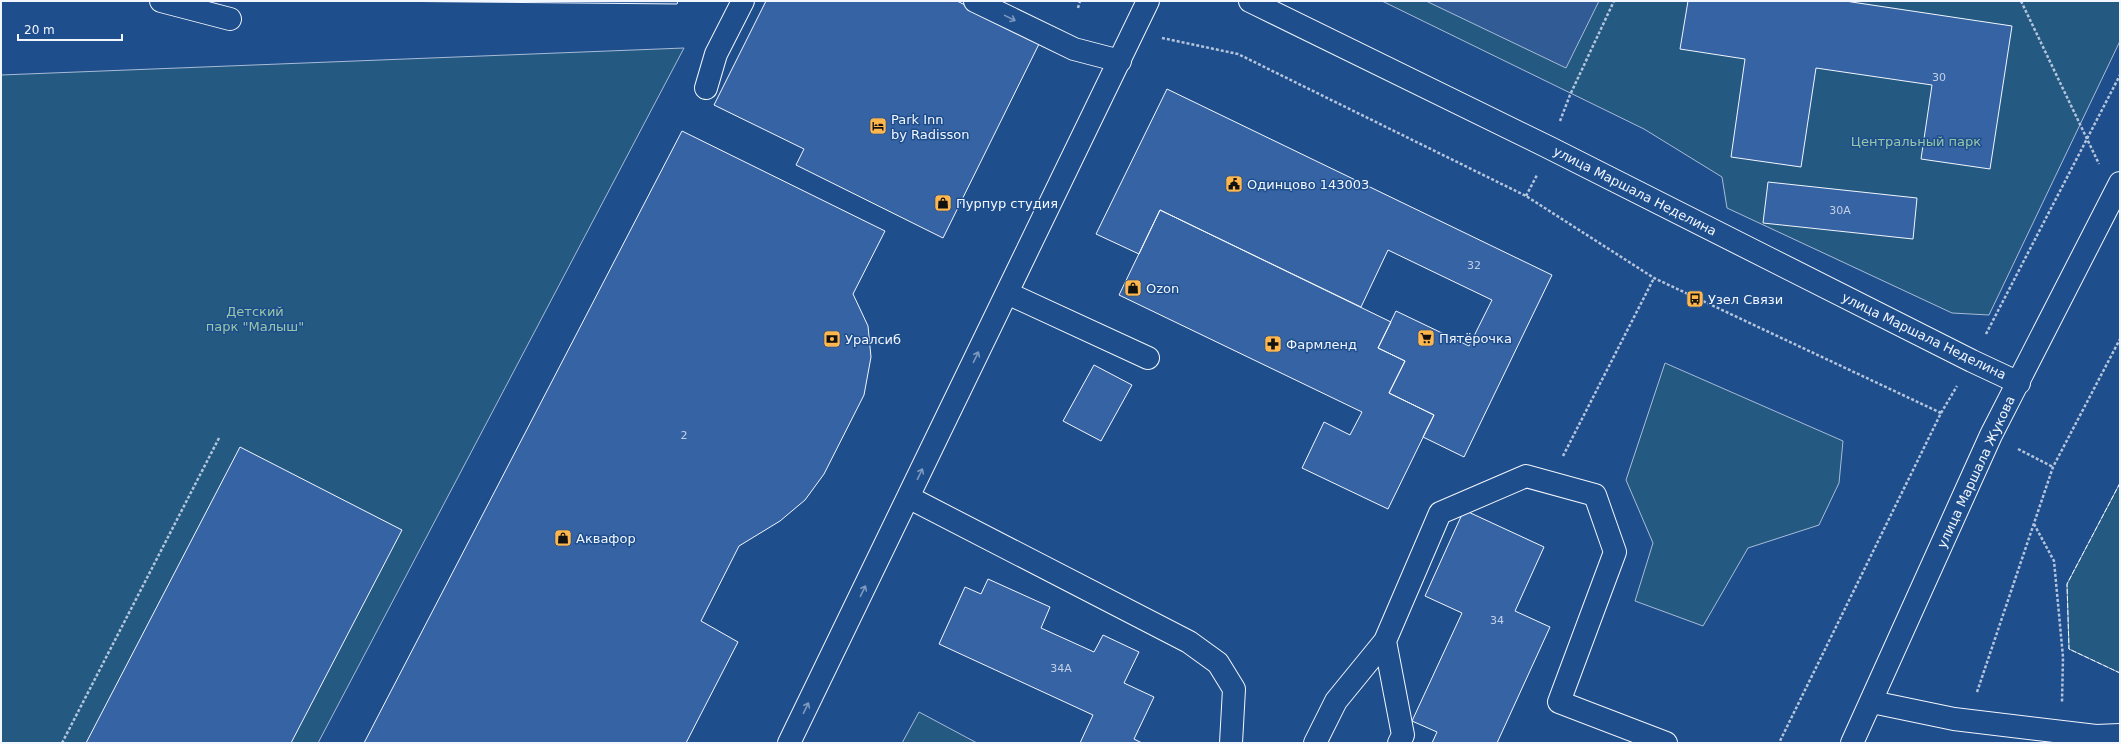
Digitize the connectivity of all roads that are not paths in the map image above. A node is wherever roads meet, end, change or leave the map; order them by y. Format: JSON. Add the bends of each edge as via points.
{"nodes":[{"id":1,"x":161,"y":1,"type":"edge"},
{"id":2,"x":743,"y":1,"type":"edge"},
{"id":3,"x":975,"y":1,"type":"edge"},
{"id":4,"x":1148,"y":1,"type":"edge"},
{"id":5,"x":1250,"y":1,"type":"edge"},
{"id":6,"x":230,"y":19,"type":"dead end"},
{"id":7,"x":1120,"y":61,"type":"junction"},
{"id":8,"x":706,"y":88,"type":"dead end"},
{"id":9,"x":2117,"y":190,"type":"edge"},
{"id":10,"x":1007,"y":293,"type":"junction"},
{"id":11,"x":1148,"y":358,"type":"dead end"},
{"id":12,"x":2019,"y":383,"type":"junction"},
{"id":13,"x":908,"y":497,"type":"junction"},
{"id":14,"x":1385,"y":641,"type":"junction"},
{"id":15,"x":1872,"y":702,"type":"junction"},
{"id":16,"x":2120,"y":735,"type":"edge"},
{"id":17,"x":789,"y":743,"type":"edge"},
{"id":18,"x":1232,"y":743,"type":"edge"},
{"id":19,"x":1315,"y":743,"type":"edge"},
{"id":20,"x":1399,"y":743,"type":"edge"},
{"id":21,"x":1666,"y":743,"type":"edge"},
{"id":22,"x":1852,"y":743,"type":"edge"}],
"edges":[{"from":1,"to":6,"type":"street"},
{"from":2,"to":8,"type":"street","via":[[716,54]]},
{"from":3,"to":7,"type":"street","one_way":true,"via":[[1074,49]]},
{"from":4,"to":7,"type":"street"},
{"from":5,"to":12,"type":"street","name":"улица Маршала Неделина"},
{"from":7,"to":10,"type":"street"},
{"from":9,"to":12,"type":"street","name":"улица Маршала Жукова"},
{"from":10,"to":11,"type":"street"},
{"from":13,"to":10,"type":"street","one_way":true},
{"from":12,"to":15,"type":"street","name":"улица Маршала Жукова","via":[[1991,435]]},
{"from":17,"to":13,"type":"street","one_way":true},
{"from":13,"to":18,"type":"street","via":[[1189,642],[1218,663],[1234,689]]},
{"from":14,"to":19,"type":"street","via":[[1336,702]]},
{"from":14,"to":20,"type":"street","via":[[1403,736]]},
{"from":14,"to":21,"type":"street","via":[[1440,513],[1526,476],[1595,495],[1615,552],[1559,702]]},
{"from":15,"to":16,"type":"street","via":[[1967,720],[2096,736]]},
{"from":15,"to":22,"type":"street","name":"улица Маршала Жукова"}]}
